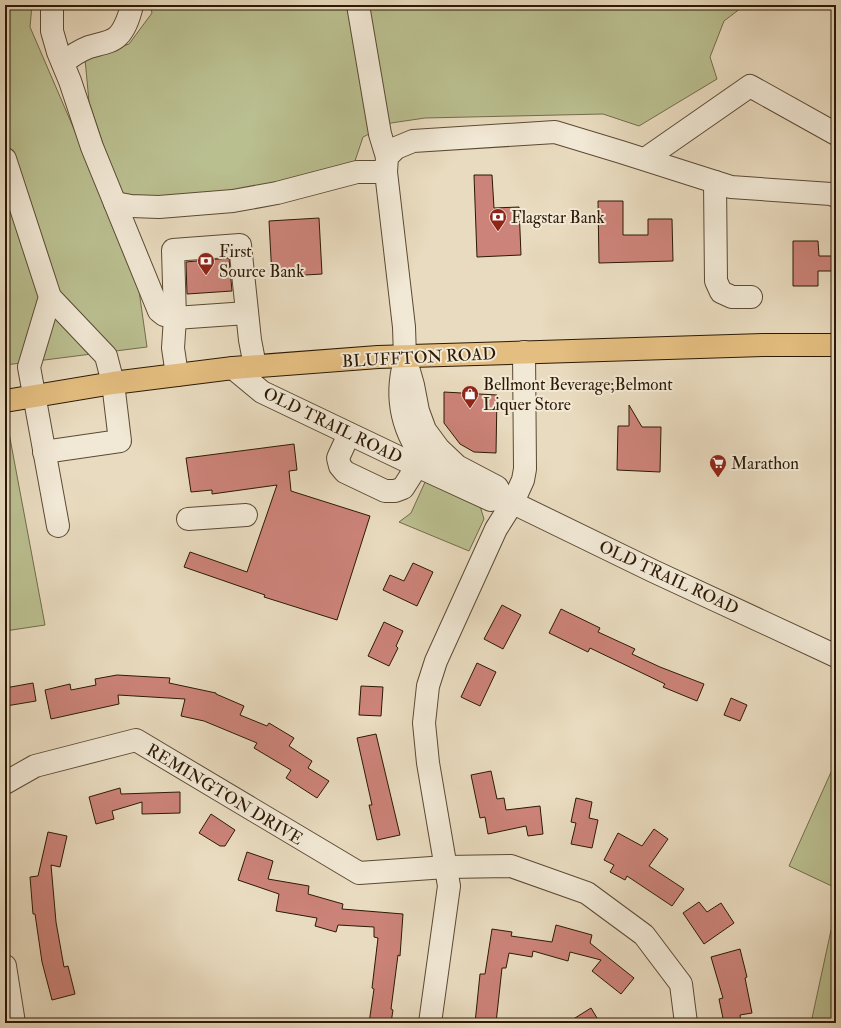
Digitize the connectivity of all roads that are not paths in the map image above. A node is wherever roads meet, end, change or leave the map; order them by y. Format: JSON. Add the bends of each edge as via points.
{"nodes":[{"id":1,"x":52,"y":5,"type":"edge"},
{"id":2,"x":132,"y":5,"type":"edge"},
{"id":3,"x":358,"y":5,"type":"edge"},
{"id":4,"x":63,"y":63,"type":"junction"},
{"id":5,"x":836,"y":134,"type":"edge"},
{"id":6,"x":5,"y":159,"type":"edge"},
{"id":7,"x":645,"y":159,"type":"junction"},
{"id":8,"x":386,"y":165,"type":"junction"},
{"id":9,"x":715,"y":182,"type":"junction"},
{"id":10,"x":836,"y":196,"type":"edge"},
{"id":11,"x":115,"y":203,"type":"junction"},
{"id":12,"x":50,"y":297,"type":"junction"},
{"id":13,"x":751,"y":297,"type":"dead end"},
{"id":14,"x":247,"y":313,"type":"junction"},
{"id":15,"x":175,"y":318,"type":"junction"},
{"id":16,"x":836,"y":345,"type":"edge"},
{"id":17,"x":524,"y":352,"type":"junction"},
{"id":18,"x":405,"y":357,"type":"junction"},
{"id":19,"x":255,"y":366,"type":"junction"},
{"id":20,"x":233,"y":368,"type":"junction"},
{"id":21,"x":177,"y":375,"type":"junction"},
{"id":22,"x":113,"y":383,"type":"junction"},
{"id":23,"x":34,"y":397,"type":"junction"},
{"id":24,"x":5,"y":401,"type":"edge"},
{"id":25,"x":349,"y":434,"type":"junction"},
{"id":26,"x":44,"y":452,"type":"junction"},
{"id":27,"x":417,"y":466,"type":"junction"},
{"id":28,"x":437,"y":476,"type":"junction"},
{"id":29,"x":508,"y":500,"type":"junction"},
{"id":30,"x":246,"y":515,"type":"dead end"},
{"id":31,"x":188,"y":519,"type":"dead end"},
{"id":32,"x":58,"y":526,"type":"dead end"},
{"id":33,"x":836,"y":656,"type":"edge"},
{"id":34,"x":5,"y":783,"type":"edge"},
{"id":35,"x":446,"y":867,"type":"junction"},
{"id":36,"x":5,"y":966,"type":"edge"},
{"id":37,"x":14,"y":1023,"type":"edge"},
{"id":38,"x":430,"y":1023,"type":"edge"},
{"id":39,"x":686,"y":1023,"type":"edge"}],
"edges":[{"from":1,"to":4,"type":"street","via":[[52,31]]},
{"from":2,"to":4,"type":"street","via":[[129,17],[118,36],[104,44],[73,54]]},
{"from":3,"to":8,"type":"street"},
{"from":4,"to":11,"type":"street","via":[[92,147]]},
{"from":5,"to":7,"type":"street","via":[[750,86]]},
{"from":6,"to":12,"type":"street"},
{"from":7,"to":8,"type":"street","via":[[555,132],[413,141],[396,148]]},
{"from":7,"to":9,"type":"street"},
{"from":8,"to":11,"type":"street","via":[[233,201],[159,207]]},
{"from":8,"to":18,"type":"street"},
{"from":9,"to":10,"type":"street","via":[[731,187]]},
{"from":9,"to":13,"type":"street","via":[[716,281],[721,292],[732,296]]},
{"from":11,"to":15,"type":"street","via":[[160,311]]},
{"from":12,"to":22,"type":"street","via":[[106,356]]},
{"from":12,"to":23,"type":"street","via":[[29,367]]},
{"from":14,"to":15,"type":"street"},
{"from":14,"to":15,"type":"street","via":[[240,245],[173,250]]},
{"from":14,"to":19,"type":"street"},
{"from":15,"to":21,"type":"street","via":[[173,348]]},
{"from":16,"to":17,"type":"main road","name":"BLUFFTON ROAD"},
{"from":17,"to":18,"type":"main road","name":"BLUFFTON ROAD"},
{"from":17,"to":29,"type":"street","via":[[525,469],[523,480]]},
{"from":18,"to":19,"type":"main road","name":"BLUFFTON ROAD"},
{"from":18,"to":28,"type":"street","name":"OLD TRAIL ROAD","via":[[399,384],[401,410],[408,432],[424,460]]},
{"from":18,"to":29,"type":"street","name":"OLD TRAIL ROAD","via":[[425,430],[439,449],[457,466],[497,487]]},
{"from":19,"to":20,"type":"main road","name":"BLUFFTON ROAD"},
{"from":20,"to":21,"type":"main road","name":"BLUFFTON ROAD"},
{"from":20,"to":25,"type":"street","name":"OLD TRAIL ROAD","via":[[262,392]]},
{"from":21,"to":22,"type":"main road","name":"BLUFFTON ROAD"},
{"from":22,"to":23,"type":"main road","name":"BLUFFTON ROAD"},
{"from":22,"to":26,"type":"street","via":[[120,441]]},
{"from":23,"to":24,"type":"main road","name":"BLUFFTON ROAD"},
{"from":23,"to":26,"type":"street"},
{"from":25,"to":27,"type":"street","name":"OLD TRAIL ROAD"},
{"from":25,"to":27,"type":"street","via":[[338,458],[340,466],[345,472],[385,491],[403,488]]},
{"from":26,"to":32,"type":"street"},
{"from":27,"to":28,"type":"street","name":"OLD TRAIL ROAD"},
{"from":28,"to":29,"type":"street","name":"OLD TRAIL ROAD","via":[[491,500]]},
{"from":29,"to":33,"type":"street","name":"OLD TRAIL ROAD"},
{"from":29,"to":35,"type":"street","via":[[436,661],[428,686],[424,723],[428,763]]},
{"from":30,"to":31,"type":"street"},
{"from":34,"to":35,"type":"street","name":"REMINGTON DRIVE","via":[[35,766],[136,740],[359,873]]},
{"from":35,"to":38,"type":"street","via":[[448,886]]},
{"from":35,"to":39,"type":"street","name":"REMINGTON DRIVE","via":[[511,866],[587,893],[644,935],[681,984]]},
{"from":36,"to":37,"type":"street"}]}
